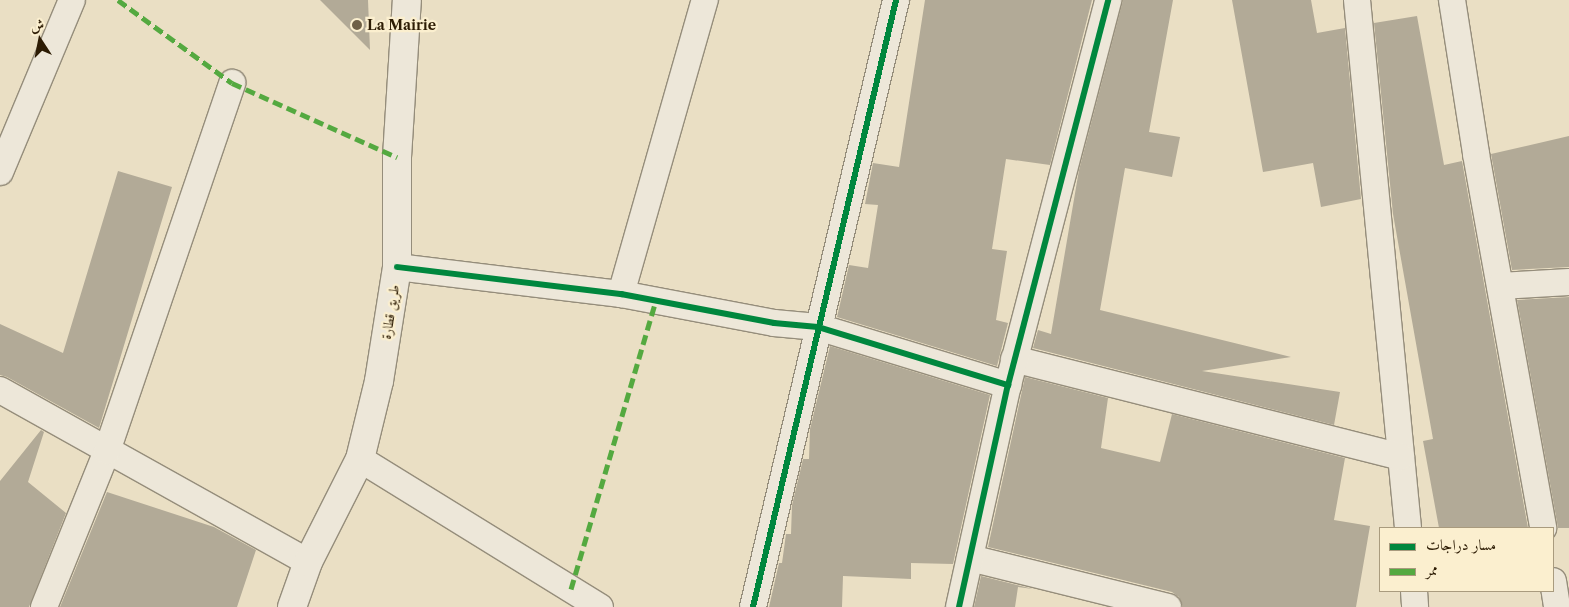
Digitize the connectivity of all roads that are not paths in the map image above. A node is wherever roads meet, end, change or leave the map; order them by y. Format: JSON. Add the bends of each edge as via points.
{"nodes":[{"id":1,"x":72,"y":0,"type":"edge"},
{"id":2,"x":407,"y":0,"type":"edge"},
{"id":3,"x":705,"y":0,"type":"edge"},
{"id":4,"x":896,"y":0,"type":"edge"},
{"id":5,"x":1108,"y":0,"type":"edge"},
{"id":6,"x":1357,"y":0,"type":"edge"},
{"id":7,"x":1452,"y":0,"type":"edge"},
{"id":8,"x":232,"y":83,"type":"dead end"},
{"id":9,"x":0,"y":172,"type":"edge"},
{"id":10,"x":397,"y":267,"type":"junction"},
{"id":11,"x":1569,"y":282,"type":"edge"},
{"id":12,"x":1500,"y":286,"type":"junction"},
{"id":13,"x":621,"y":294,"type":"junction"},
{"id":14,"x":818,"y":327,"type":"junction"},
{"id":15,"x":1014,"y":359,"type":"junction"},
{"id":16,"x":1008,"y":385,"type":"junction"},
{"id":17,"x":0,"y":390,"type":"edge"},
{"id":18,"x":107,"y":451,"type":"junction"},
{"id":19,"x":1401,"y":457,"type":"junction"},
{"id":20,"x":360,"y":459,"type":"junction"},
{"id":21,"x":1408,"y":527,"type":"edge"},
{"id":22,"x":1543,"y":527,"type":"edge"},
{"id":23,"x":970,"y":558,"type":"junction"},
{"id":24,"x":308,"y":562,"type":"junction"},
{"id":25,"x":1554,"y":588,"type":"edge"},
{"id":26,"x":1414,"y":592,"type":"edge"},
{"id":27,"x":44,"y":607,"type":"edge"},
{"id":28,"x":292,"y":607,"type":"edge"},
{"id":29,"x":599,"y":607,"type":"edge"},
{"id":30,"x":753,"y":607,"type":"edge"},
{"id":31,"x":959,"y":607,"type":"edge"},
{"id":32,"x":1168,"y":607,"type":"edge"},
{"id":33,"x":1415,"y":607,"type":"edge"},
{"id":34,"x":1557,"y":607,"type":"edge"}],
"edges":[{"from":1,"to":9,"type":"street"},
{"from":2,"to":10,"type":"main road","name":"طريق قطارة","via":[[397,157]]},
{"from":3,"to":13,"type":"street"},
{"from":4,"to":14,"type":"street"},
{"from":5,"to":15,"type":"street"},
{"from":6,"to":19,"type":"street"},
{"from":7,"to":12,"type":"street"},
{"from":8,"to":18,"type":"street"},
{"from":10,"to":13,"type":"street"},
{"from":10,"to":20,"type":"main road","name":"طريق قطارة","via":[[380,380]]},
{"from":11,"to":12,"type":"street"},
{"from":12,"to":22,"type":"street"},
{"from":13,"to":14,"type":"street","via":[[774,323]]},
{"from":14,"to":16,"type":"street"},
{"from":14,"to":30,"type":"street"},
{"from":15,"to":16,"type":"street"},
{"from":15,"to":19,"type":"street"},
{"from":16,"to":23,"type":"street"},
{"from":17,"to":18,"type":"street"},
{"from":18,"to":24,"type":"street"},
{"from":18,"to":27,"type":"street"},
{"from":19,"to":21,"type":"street"},
{"from":20,"to":24,"type":"main road","name":"طريق قطارة"},
{"from":20,"to":29,"type":"street"},
{"from":23,"to":31,"type":"street"},
{"from":23,"to":32,"type":"street"},
{"from":24,"to":28,"type":"main road","name":"طريق قطارة"},
{"from":25,"to":34,"type":"street"},
{"from":26,"to":33,"type":"street"}]}
